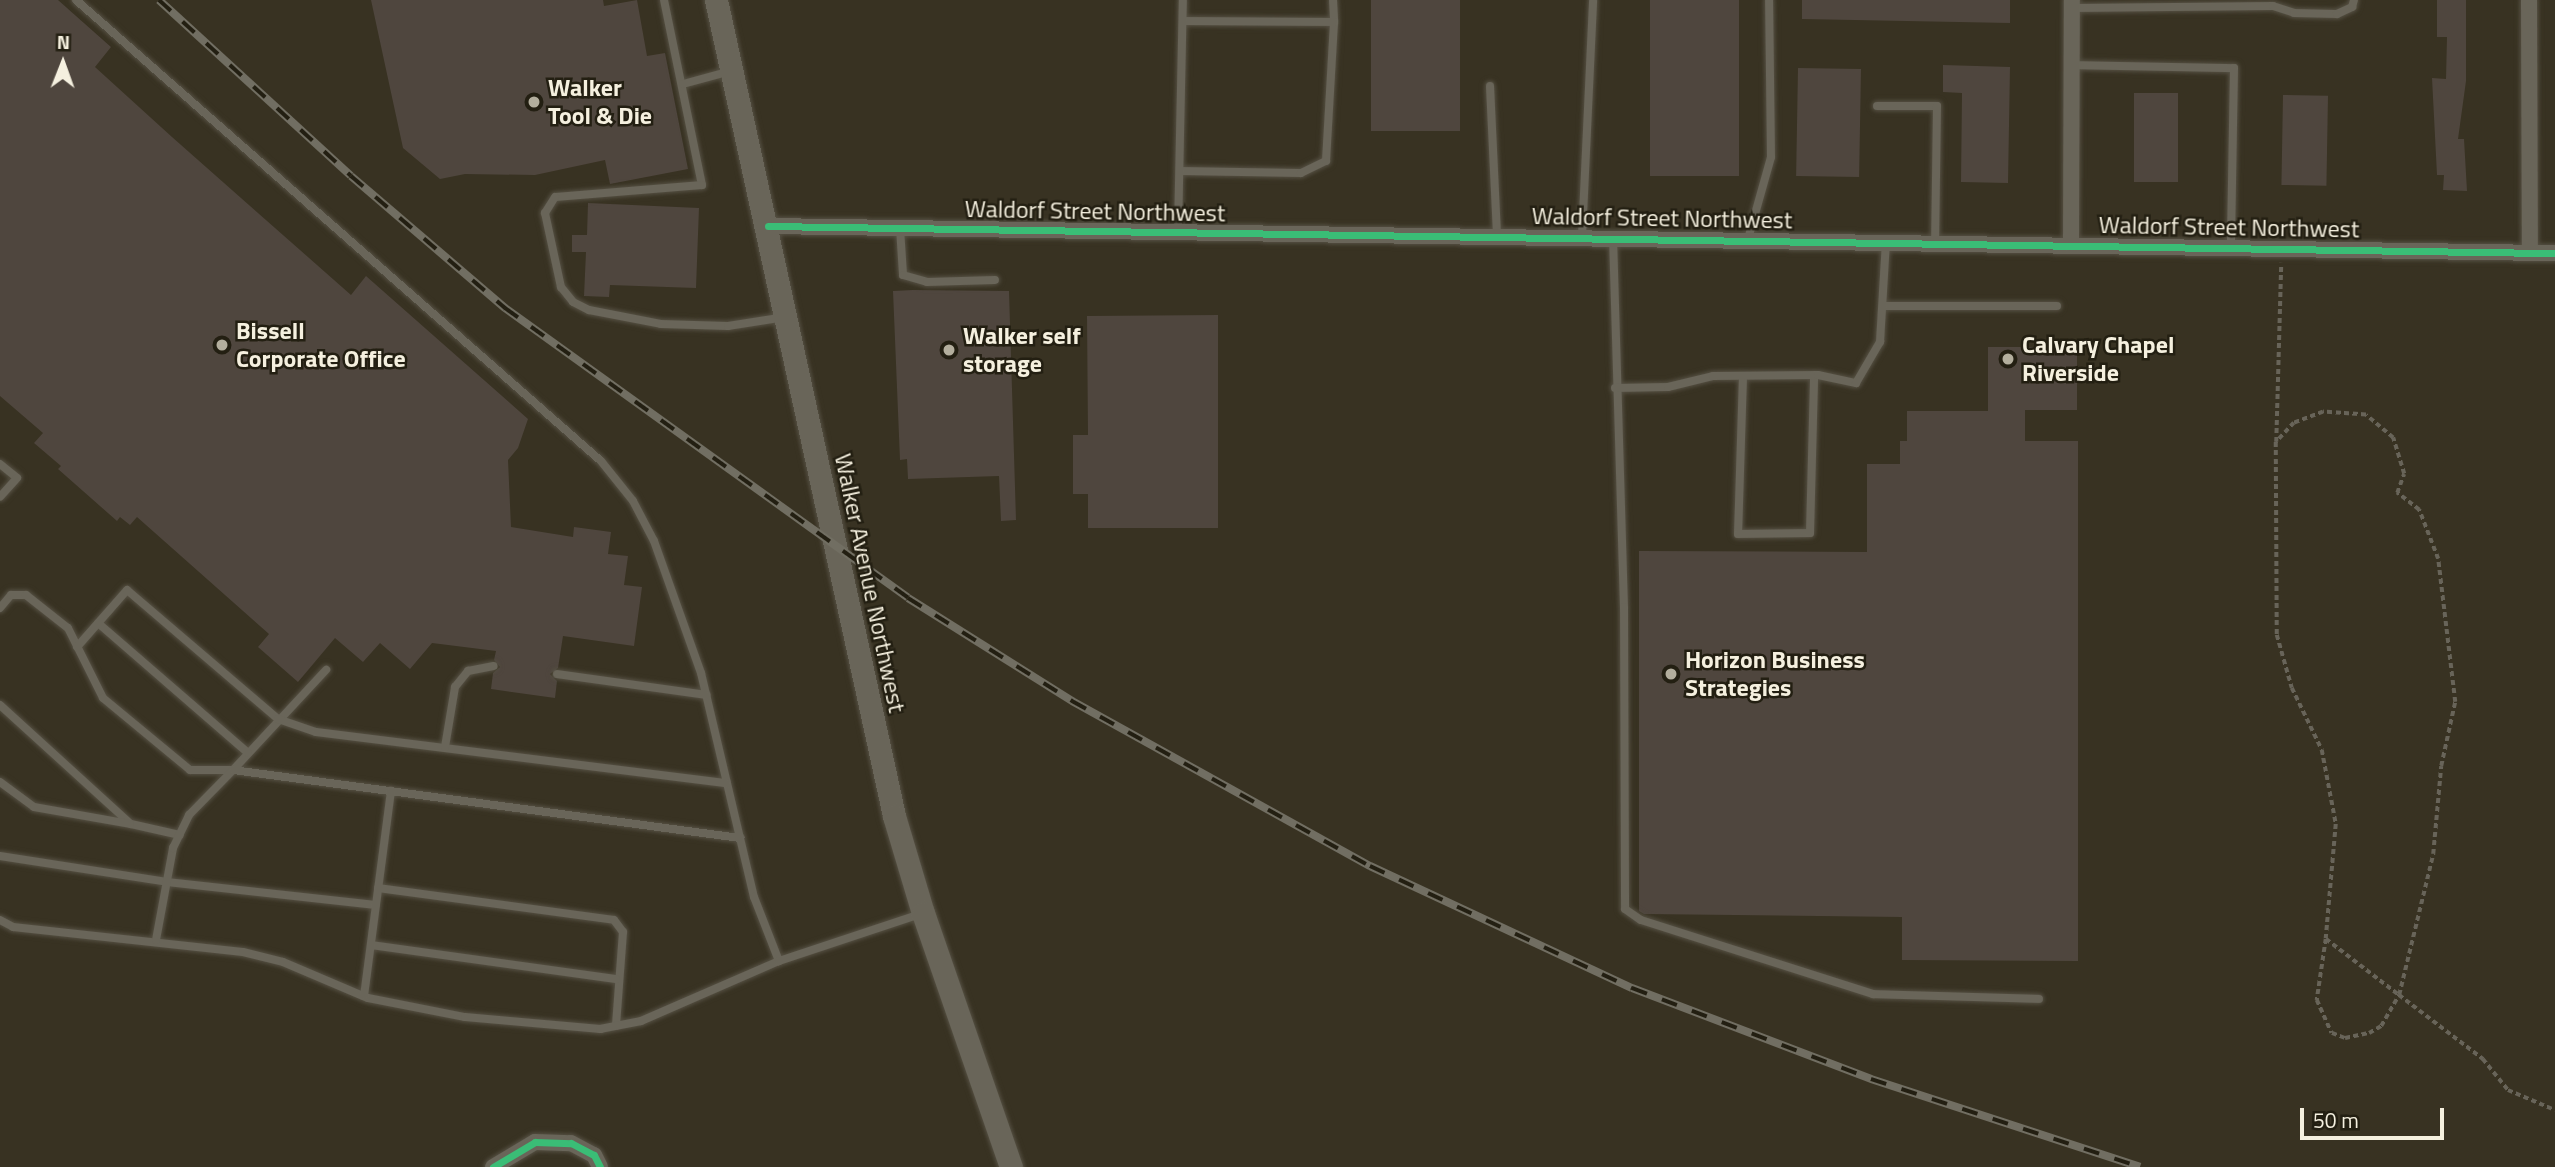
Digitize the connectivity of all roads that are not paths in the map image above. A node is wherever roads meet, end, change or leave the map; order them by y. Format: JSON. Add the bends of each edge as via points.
{"nodes":[{"id":1,"x":76,"y":0,"type":"edge"},
{"id":2,"x":664,"y":0,"type":"edge"},
{"id":3,"x":716,"y":0,"type":"edge"},
{"id":4,"x":1183,"y":0,"type":"edge"},
{"id":5,"x":1333,"y":0,"type":"edge"},
{"id":6,"x":1593,"y":0,"type":"edge"},
{"id":7,"x":1769,"y":0,"type":"edge"},
{"id":8,"x":2354,"y":0,"type":"edge"},
{"id":9,"x":2529,"y":0,"type":"edge"},
{"id":10,"x":2072,"y":4,"type":"edge"},
{"id":11,"x":1183,"y":21,"type":"junction"},
{"id":12,"x":1334,"y":22,"type":"junction"},
{"id":13,"x":2071,"y":65,"type":"junction"},
{"id":14,"x":732,"y":71,"type":"junction"},
{"id":15,"x":683,"y":84,"type":"junction"},
{"id":16,"x":1490,"y":86,"type":"dead end"},
{"id":17,"x":1877,"y":106,"type":"dead end"},
{"id":18,"x":1180,"y":172,"type":"junction"},
{"id":19,"x":768,"y":226,"type":"junction"},
{"id":20,"x":901,"y":228,"type":"junction"},
{"id":21,"x":1178,"y":231,"type":"junction"},
{"id":22,"x":1497,"y":235,"type":"junction"},
{"id":23,"x":1582,"y":236,"type":"junction"},
{"id":24,"x":1613,"y":237,"type":"junction"},
{"id":25,"x":1748,"y":239,"type":"junction"},
{"id":26,"x":1886,"y":240,"type":"junction"},
{"id":27,"x":1935,"y":241,"type":"junction"},
{"id":28,"x":2071,"y":243,"type":"junction"},
{"id":29,"x":2231,"y":246,"type":"junction"},
{"id":30,"x":2530,"y":253,"type":"junction"},
{"id":31,"x":2555,"y":253,"type":"edge"},
{"id":32,"x":995,"y":280,"type":"dead end"},
{"id":33,"x":1884,"y":306,"type":"junction"},
{"id":34,"x":2057,"y":306,"type":"dead end"},
{"id":35,"x":788,"y":316,"type":"junction"},
{"id":36,"x":1814,"y":375,"type":"junction"},
{"id":37,"x":1743,"y":376,"type":"junction"},
{"id":38,"x":1615,"y":388,"type":"junction"},
{"id":39,"x":0,"y":464,"type":"edge"},
{"id":40,"x":0,"y":497,"type":"edge"},
{"id":41,"x":0,"y":608,"type":"edge"},
{"id":42,"x":97,"y":623,"type":"junction"},
{"id":43,"x":77,"y":647,"type":"junction"},
{"id":44,"x":494,"y":666,"type":"dead end"},
{"id":45,"x":326,"y":670,"type":"dead end"},
{"id":46,"x":557,"y":674,"type":"dead end"},
{"id":47,"x":706,"y":695,"type":"junction"},
{"id":48,"x":0,"y":705,"type":"edge"},
{"id":49,"x":278,"y":719,"type":"junction"},
{"id":50,"x":446,"y":747,"type":"junction"},
{"id":51,"x":248,"y":753,"type":"junction"},
{"id":52,"x":233,"y":770,"type":"junction"},
{"id":53,"x":0,"y":782,"type":"edge"},
{"id":54,"x":727,"y":783,"type":"junction"},
{"id":55,"x":391,"y":791,"type":"junction"},
{"id":56,"x":131,"y":824,"type":"junction"},
{"id":57,"x":180,"y":835,"type":"junction"},
{"id":58,"x":740,"y":838,"type":"junction"},
{"id":59,"x":0,"y":856,"type":"edge"},
{"id":60,"x":167,"y":882,"type":"junction"},
{"id":61,"x":378,"y":888,"type":"junction"},
{"id":62,"x":376,"y":905,"type":"junction"},
{"id":63,"x":923,"y":914,"type":"junction"},
{"id":64,"x":0,"y":920,"type":"edge"},
{"id":65,"x":156,"y":940,"type":"junction"},
{"id":66,"x":371,"y":945,"type":"junction"},
{"id":67,"x":779,"y":961,"type":"junction"},
{"id":68,"x":617,"y":979,"type":"junction"},
{"id":69,"x":364,"y":996,"type":"junction"},
{"id":70,"x":2039,"y":999,"type":"dead end"},
{"id":71,"x":616,"y":1026,"type":"junction"},
{"id":72,"x":493,"y":1167,"type":"edge"},
{"id":73,"x":600,"y":1167,"type":"edge"},
{"id":74,"x":1011,"y":1167,"type":"edge"}],
"edges":[{"from":1,"to":47,"type":"lane","via":[[601,461],[634,501],[654,541]]},
{"from":2,"to":15,"type":"lane"},
{"from":3,"to":14,"type":"main road","name":"Walker Avenue Northwest"},
{"from":4,"to":11,"type":"lane"},
{"from":5,"to":12,"type":"lane"},
{"from":6,"to":23,"type":"lane"},
{"from":7,"to":25,"type":"lane","via":[[1771,157]]},
{"from":8,"to":10,"type":"lane","via":[[2337,14],[2294,13],[2273,6]]},
{"from":9,"to":30,"type":"street"},
{"from":10,"to":13,"type":"street"},
{"from":11,"to":12,"type":"lane"},
{"from":11,"to":18,"type":"lane"},
{"from":12,"to":18,"type":"lane","via":[[1326,161],[1301,173]]},
{"from":13,"to":28,"type":"street"},
{"from":13,"to":29,"type":"lane","via":[[2234,68]]},
{"from":14,"to":15,"type":"lane"},
{"from":14,"to":19,"type":"main road","name":"Walker Avenue Northwest"},
{"from":15,"to":35,"type":"lane","via":[[702,185],[555,197],[545,213],[561,287],[573,302],[589,310],[661,324],[728,326]]},
{"from":16,"to":22,"type":"lane"},
{"from":17,"to":27,"type":"lane","via":[[1937,106]]},
{"from":18,"to":21,"type":"lane"},
{"from":19,"to":20,"type":"street","name":"Waldorf Street Northwest"},
{"from":19,"to":35,"type":"main road","name":"Walker Avenue Northwest"},
{"from":20,"to":21,"type":"street","name":"Waldorf Street Northwest"},
{"from":20,"to":32,"type":"lane","via":[[903,275],[927,282]]},
{"from":21,"to":22,"type":"street","name":"Waldorf Street Northwest"},
{"from":22,"to":23,"type":"street","name":"Waldorf Street Northwest"},
{"from":23,"to":24,"type":"street","name":"Waldorf Street Northwest"},
{"from":24,"to":25,"type":"street","name":"Waldorf Street Northwest"},
{"from":24,"to":38,"type":"lane"},
{"from":25,"to":26,"type":"street","name":"Waldorf Street Northwest"},
{"from":26,"to":27,"type":"street","name":"Waldorf Street Northwest"},
{"from":26,"to":33,"type":"lane"},
{"from":27,"to":28,"type":"street","name":"Waldorf Street Northwest"},
{"from":28,"to":29,"type":"street","name":"Waldorf Street Northwest"},
{"from":29,"to":30,"type":"street","name":"Waldorf Street Northwest"},
{"from":30,"to":31,"type":"street","name":"Waldorf Street Northwest"},
{"from":33,"to":34,"type":"lane"},
{"from":33,"to":36,"type":"lane","via":[[1880,342],[1856,383]]},
{"from":35,"to":63,"type":"main road","name":"Walker Avenue Northwest","via":[[879,753]]},
{"from":36,"to":37,"type":"lane"},
{"from":36,"to":37,"type":"lane","via":[[1810,533],[1738,534]]},
{"from":37,"to":38,"type":"lane","via":[[1713,376],[1668,387]]},
{"from":38,"to":70,"type":"lane","via":[[1624,607],[1625,909],[1641,920],[1873,994]]},
{"from":39,"to":40,"type":"lane","via":[[17,478]]},
{"from":41,"to":43,"type":"lane","via":[[11,595],[26,595],[68,628]]},
{"from":42,"to":43,"type":"lane"},
{"from":42,"to":49,"type":"lane","via":[[127,590]]},
{"from":42,"to":51,"type":"lane"},
{"from":43,"to":52,"type":"lane","via":[[103,698],[190,770]]},
{"from":44,"to":50,"type":"lane","via":[[468,671],[455,687]]},
{"from":45,"to":49,"type":"lane"},
{"from":46,"to":47,"type":"lane"},
{"from":47,"to":54,"type":"lane"},
{"from":48,"to":56,"type":"lane"},
{"from":49,"to":50,"type":"lane","via":[[316,732]]},
{"from":49,"to":51,"type":"lane"},
{"from":50,"to":54,"type":"lane"},
{"from":51,"to":52,"type":"lane"},
{"from":52,"to":55,"type":"lane"},
{"from":52,"to":57,"type":"lane","via":[[189,815]]},
{"from":53,"to":56,"type":"lane","via":[[34,807]]},
{"from":54,"to":58,"type":"lane"},
{"from":55,"to":58,"type":"lane"},
{"from":55,"to":61,"type":"lane"},
{"from":56,"to":57,"type":"lane"},
{"from":57,"to":60,"type":"lane"},
{"from":58,"to":67,"type":"lane","via":[[754,897]]},
{"from":59,"to":60,"type":"lane"},
{"from":60,"to":62,"type":"lane"},
{"from":60,"to":65,"type":"lane"},
{"from":61,"to":62,"type":"lane"},
{"from":61,"to":68,"type":"lane","via":[[614,920],[623,932]]},
{"from":62,"to":66,"type":"lane"},
{"from":63,"to":67,"type":"lane"},
{"from":63,"to":74,"type":"main road","name":"Walker Avenue Northwest"},
{"from":64,"to":65,"type":"lane","via":[[13,927]]},
{"from":65,"to":69,"type":"lane","via":[[284,962]]},
{"from":66,"to":68,"type":"lane"},
{"from":66,"to":69,"type":"lane"},
{"from":67,"to":71,"type":"lane","via":[[641,1021]]},
{"from":68,"to":71,"type":"lane"},
{"from":69,"to":71,"type":"lane","via":[[465,1017],[600,1029]]},
{"from":72,"to":73,"type":"street","via":[[535,1142],[571,1143],[594,1154]]}]}
